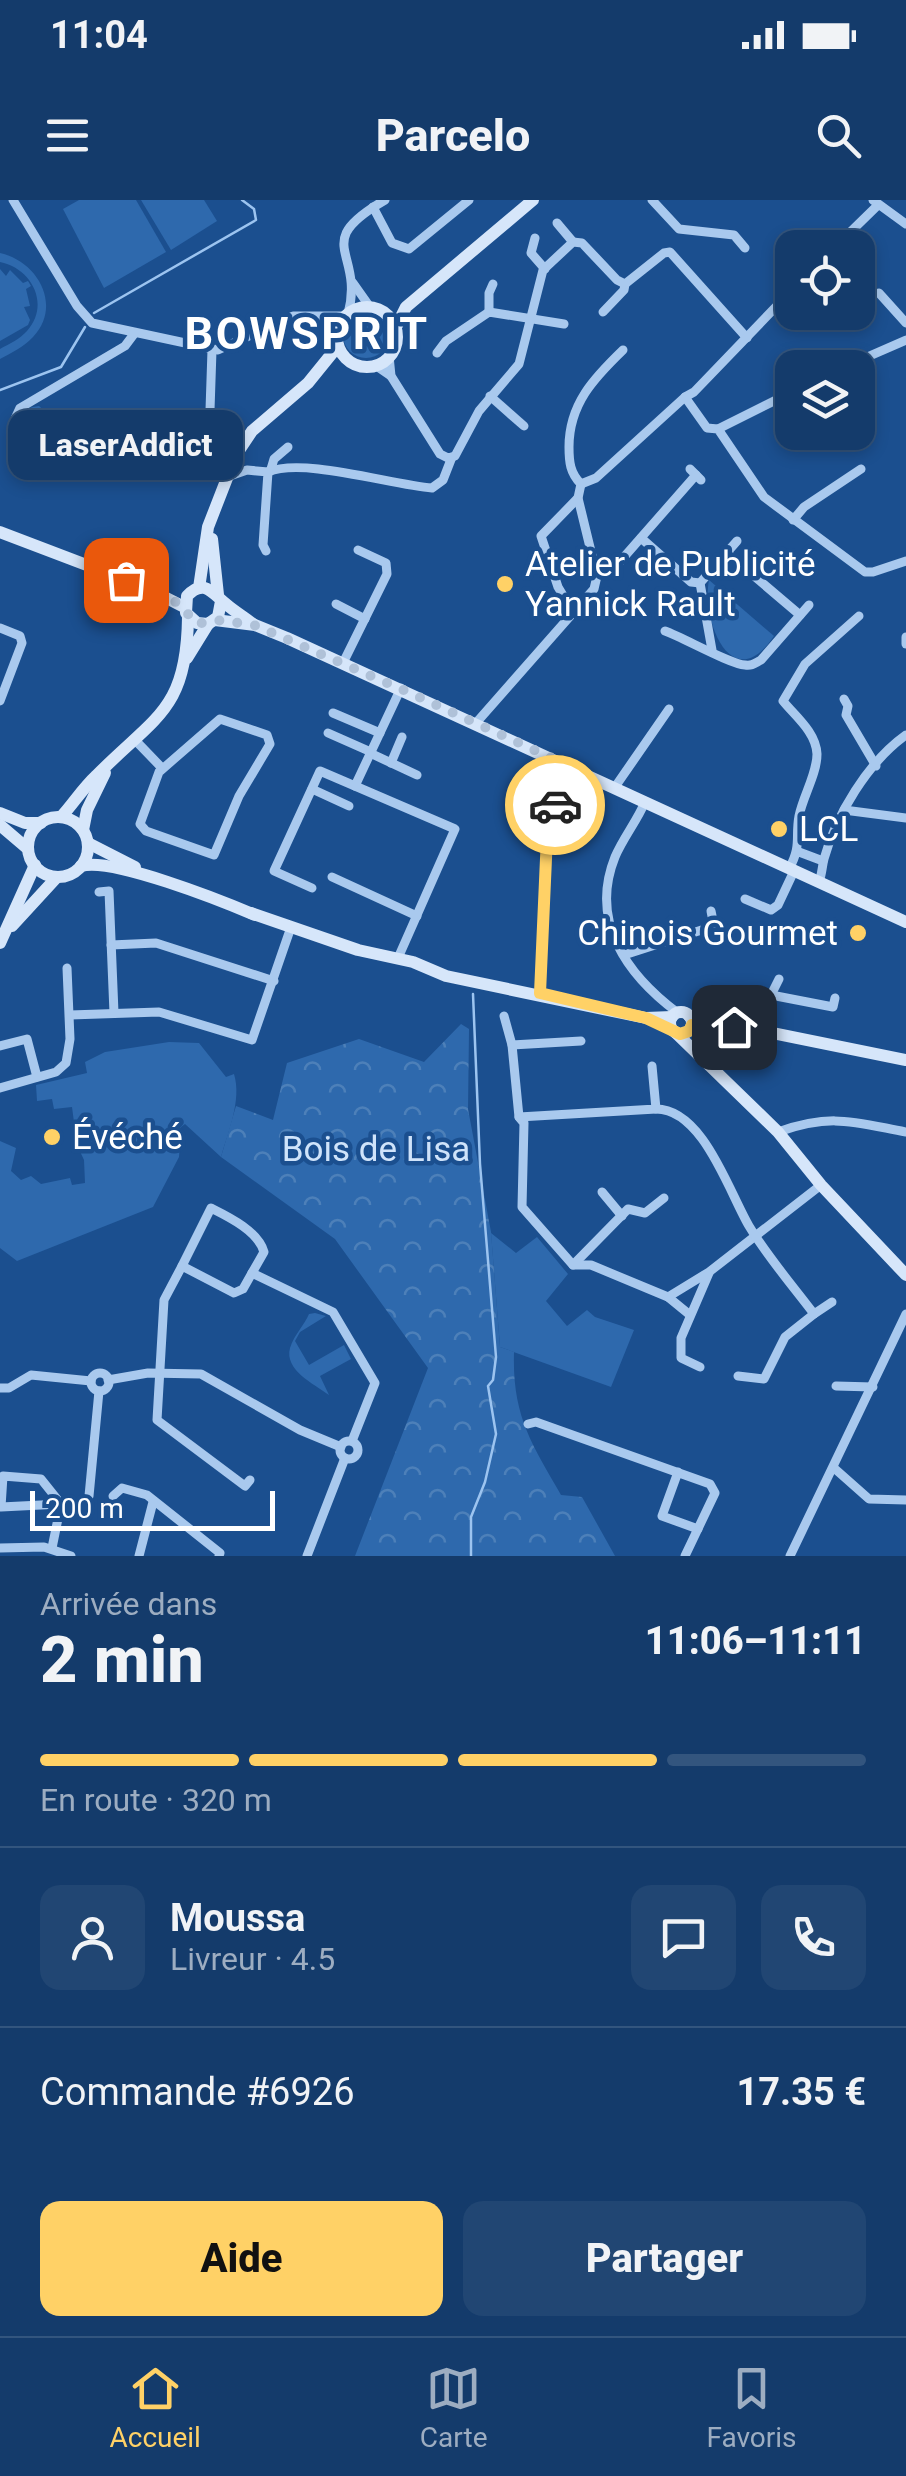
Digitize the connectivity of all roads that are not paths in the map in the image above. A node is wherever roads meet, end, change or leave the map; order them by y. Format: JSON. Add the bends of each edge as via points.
{"nodes":[{"id":1,"x":13,"y":200,"type":"edge"},
{"id":2,"x":385,"y":200,"type":"edge"},
{"id":3,"x":469,"y":200,"type":"edge"},
{"id":4,"x":533,"y":200,"type":"edge"},
{"id":5,"x":652,"y":200,"type":"edge"},
{"id":6,"x":876,"y":202,"type":"edge"},
{"id":7,"x":373,"y":207,"type":"junction"},
{"id":8,"x":558,"y":223,"type":"dead end"},
{"id":9,"x":906,"y":224,"type":"edge"},
{"id":10,"x":850,"y":230,"type":"edge"},
{"id":11,"x":535,"y":238,"type":"dead end"},
{"id":12,"x":573,"y":242,"type":"junction"},
{"id":13,"x":745,"y":248,"type":"dead end"},
{"id":14,"x":545,"y":268,"type":"junction"},
{"id":15,"x":353,"y":283,"type":"junction"},
{"id":16,"x":493,"y":284,"type":"dead end"},
{"id":17,"x":625,"y":284,"type":"junction"},
{"id":18,"x":424,"y":291,"type":"junction"},
{"id":19,"x":879,"y":293,"type":"dead end"},
{"id":20,"x":375,"y":309,"type":"junction"},
{"id":21,"x":775,"y":309,"type":"edge"},
{"id":22,"x":488,"y":312,"type":"junction"},
{"id":23,"x":602,"y":312,"type":"dead end"},
{"id":24,"x":347,"y":314,"type":"junction"},
{"id":25,"x":316,"y":318,"type":"junction"},
{"id":26,"x":530,"y":319,"type":"junction"},
{"id":27,"x":564,"y":324,"type":"dead end"},
{"id":28,"x":906,"y":324,"type":"edge"},
{"id":29,"x":396,"y":329,"type":"junction"},
{"id":30,"x":134,"y":334,"type":"junction"},
{"id":31,"x":748,"y":338,"type":"junction"},
{"id":32,"x":906,"y":340,"type":"edge"},
{"id":33,"x":338,"y":341,"type":"junction"},
{"id":34,"x":212,"y":350,"type":"junction"},
{"id":35,"x":623,"y":350,"type":"dead end"},
{"id":36,"x":437,"y":353,"type":"dead end"},
{"id":37,"x":875,"y":354,"type":"edge"},
{"id":38,"x":389,"y":356,"type":"junction"},
{"id":39,"x":356,"y":364,"type":"junction"},
{"id":40,"x":375,"y":366,"type":"junction"},
{"id":41,"x":391,"y":376,"type":"junction"},
{"id":42,"x":308,"y":383,"type":"junction"},
{"id":43,"x":490,"y":396,"type":"junction"},
{"id":44,"x":684,"y":397,"type":"junction"},
{"id":45,"x":775,"y":400,"type":"edge"},
{"id":46,"x":524,"y":426,"type":"dead end"},
{"id":47,"x":718,"y":428,"type":"junction"},
{"id":48,"x":288,"y":447,"type":"dead end"},
{"id":49,"x":236,"y":455,"type":"junction"},
{"id":50,"x":452,"y":458,"type":"junction"},
{"id":51,"x":861,"y":469,"type":"dead end"},
{"id":52,"x":247,"y":470,"type":"junction"},
{"id":53,"x":269,"y":470,"type":"junction"},
{"id":54,"x":696,"y":475,"type":"dead end"},
{"id":55,"x":227,"y":477,"type":"junction"},
{"id":56,"x":581,"y":484,"type":"junction"},
{"id":57,"x":578,"y":498,"type":"junction"},
{"id":58,"x":793,"y":520,"type":"junction"},
{"id":59,"x":212,"y":521,"type":"junction"},
{"id":60,"x":0,"y":532,"type":"edge"},
{"id":61,"x":641,"y":538,"type":"junction"},
{"id":62,"x":738,"y":541,"type":"dead end"},
{"id":63,"x":358,"y":550,"type":"dead end"},
{"id":64,"x":266,"y":551,"type":"dead end"},
{"id":65,"x":727,"y":553,"type":"junction"},
{"id":66,"x":906,"y":561,"type":"edge"},
{"id":67,"x":597,"y":576,"type":"junction"},
{"id":68,"x":700,"y":583,"type":"junction"},
{"id":69,"x":148,"y":588,"type":"junction"},
{"id":70,"x":194,"y":590,"type":"junction"},
{"id":71,"x":220,"y":598,"type":"junction"},
{"id":72,"x":336,"y":604,"type":"dead end"},
{"id":73,"x":809,"y":606,"type":"dead end"},
{"id":74,"x":186,"y":612,"type":"junction"},
{"id":75,"x":573,"y":612,"type":"junction"},
{"id":76,"x":800,"y":615,"type":"junction"},
{"id":77,"x":859,"y":616,"type":"dead end"},
{"id":78,"x":365,"y":619,"type":"junction"},
{"id":79,"x":212,"y":622,"type":"junction"},
{"id":80,"x":254,"y":625,"type":"junction"},
{"id":81,"x":0,"y":628,"type":"edge"},
{"id":82,"x":666,"y":631,"type":"dead end"},
{"id":83,"x":712,"y":650,"type":"junction"},
{"id":84,"x":186,"y":660,"type":"junction"},
{"id":85,"x":343,"y":663,"type":"junction"},
{"id":86,"x":401,"y":688,"type":"junction"},
{"id":87,"x":844,"y":699,"type":"dead end"},
{"id":88,"x":0,"y":701,"type":"edge"},
{"id":89,"x":669,"y":709,"type":"dead end"},
{"id":90,"x":334,"y":713,"type":"dead end"},
{"id":91,"x":476,"y":723,"type":"junction"},
{"id":92,"x":328,"y":732,"type":"dead end"},
{"id":93,"x":380,"y":732,"type":"junction"},
{"id":94,"x":906,"y":735,"type":"edge"},
{"id":95,"x":402,"y":736,"type":"dead end"},
{"id":96,"x":134,"y":739,"type":"junction"},
{"id":97,"x":371,"y":752,"type":"junction"},
{"id":98,"x":391,"y":763,"type":"junction"},
{"id":99,"x":107,"y":766,"type":"junction"},
{"id":100,"x":876,"y":766,"type":"junction"},
{"id":101,"x":162,"y":768,"type":"junction"},
{"id":102,"x":572,"y":768,"type":"junction"},
{"id":103,"x":417,"y":775,"type":"dead end"},
{"id":104,"x":355,"y":786,"type":"junction"},
{"id":105,"x":615,"y":788,"type":"junction"},
{"id":106,"x":312,"y":789,"type":"junction"},
{"id":107,"x":646,"y":802,"type":"junction"},
{"id":108,"x":349,"y":806,"type":"dead end"},
{"id":109,"x":844,"y":810,"type":"junction"},
{"id":110,"x":0,"y":813,"type":"edge"},
{"id":111,"x":61,"y":817,"type":"junction"},
{"id":112,"x":906,"y":818,"type":"edge"},
{"id":113,"x":41,"y":822,"type":"junction"},
{"id":114,"x":0,"y":825,"type":"edge"},
{"id":115,"x":85,"y":837,"type":"junction"},
{"id":116,"x":28,"y":849,"type":"junction"},
{"id":117,"x":799,"y":852,"type":"junction"},
{"id":118,"x":823,"y":861,"type":"junction"},
{"id":119,"x":35,"y":865,"type":"junction"},
{"id":120,"x":81,"y":866,"type":"junction"},
{"id":121,"x":792,"y":869,"type":"junction"},
{"id":122,"x":58,"y":877,"type":"junction"},
{"id":123,"x":332,"y":877,"type":"dead end"},
{"id":124,"x":819,"y":882,"type":"junction"},
{"id":125,"x":173,"y":884,"type":"junction"},
{"id":126,"x":312,"y":888,"type":"dead end"},
{"id":127,"x":99,"y":892,"type":"dead end"},
{"id":128,"x":746,"y":899,"type":"dead end"},
{"id":129,"x":711,"y":912,"type":"dead end"},
{"id":130,"x":251,"y":913,"type":"junction"},
{"id":131,"x":417,"y":916,"type":"junction"},
{"id":132,"x":906,"y":922,"type":"edge"},
{"id":133,"x":290,"y":930,"type":"junction"},
{"id":134,"x":4,"y":937,"type":"edge"},
{"id":135,"x":111,"y":946,"type":"junction"},
{"id":136,"x":624,"y":955,"type":"junction"},
{"id":137,"x":398,"y":958,"type":"junction"},
{"id":138,"x":67,"y":968,"type":"dead end"},
{"id":139,"x":435,"y":972,"type":"junction"},
{"id":140,"x":779,"y":979,"type":"dead end"},
{"id":141,"x":274,"y":981,"type":"junction"},
{"id":142,"x":540,"y":993,"type":"junction"},
{"id":143,"x":771,"y":995,"type":"junction"},
{"id":144,"x":835,"y":998,"type":"dead end"},
{"id":145,"x":114,"y":1013,"type":"junction"},
{"id":146,"x":70,"y":1015,"type":"junction"},
{"id":147,"x":504,"y":1016,"type":"dead end"},
{"id":148,"x":681,"y":1023,"type":"junction"},
{"id":149,"x":754,"y":1030,"type":"junction"},
{"id":150,"x":581,"y":1040,"type":"dead end"},
{"id":151,"x":512,"y":1044,"type":"junction"},
{"id":152,"x":0,"y":1046,"type":"edge"},
{"id":153,"x":906,"y":1060,"type":"edge"},
{"id":154,"x":652,"y":1066,"type":"dead end"},
{"id":155,"x":38,"y":1078,"type":"junction"},
{"id":156,"x":0,"y":1088,"type":"edge"},
{"id":157,"x":656,"y":1109,"type":"junction"},
{"id":158,"x":519,"y":1118,"type":"junction"},
{"id":159,"x":778,"y":1132,"type":"junction"},
{"id":160,"x":906,"y":1132,"type":"edge"},
{"id":161,"x":821,"y":1185,"type":"junction"},
{"id":162,"x":602,"y":1192,"type":"dead end"},
{"id":163,"x":217,"y":1194,"type":"dead end"},
{"id":164,"x":664,"y":1198,"type":"dead end"},
{"id":165,"x":211,"y":1208,"type":"junction"},
{"id":166,"x":622,"y":1216,"type":"junction"},
{"id":167,"x":755,"y":1235,"type":"junction"},
{"id":168,"x":573,"y":1264,"type":"junction"},
{"id":169,"x":182,"y":1266,"type":"junction"},
{"id":170,"x":709,"y":1272,"type":"junction"},
{"id":171,"x":252,"y":1273,"type":"junction"},
{"id":172,"x":906,"y":1276,"type":"edge"},
{"id":173,"x":668,"y":1298,"type":"junction"},
{"id":174,"x":832,"y":1302,"type":"dead end"},
{"id":175,"x":814,"y":1314,"type":"junction"},
{"id":176,"x":906,"y":1314,"type":"edge"},
{"id":177,"x":690,"y":1315,"type":"junction"},
{"id":178,"x":700,"y":1368,"type":"dead end"},
{"id":179,"x":160,"y":1373,"type":"junction"},
{"id":180,"x":847,"y":1373,"type":"dead end"},
{"id":181,"x":738,"y":1376,"type":"dead end"},
{"id":182,"x":108,"y":1380,"type":"junction"},
{"id":183,"x":91,"y":1381,"type":"junction"},
{"id":184,"x":873,"y":1387,"type":"junction"},
{"id":185,"x":0,"y":1388,"type":"edge"},
{"id":186,"x":99,"y":1390,"type":"junction"},
{"id":187,"x":528,"y":1424,"type":"dead end"},
{"id":188,"x":352,"y":1442,"type":"junction"},
{"id":189,"x":343,"y":1452,"type":"junction"},
{"id":190,"x":834,"y":1468,"type":"junction"},
{"id":191,"x":678,"y":1472,"type":"junction"},
{"id":192,"x":250,"y":1480,"type":"dead end"},
{"id":193,"x":89,"y":1496,"type":"dead end"},
{"id":194,"x":113,"y":1496,"type":"dead end"},
{"id":195,"x":906,"y":1500,"type":"edge"},
{"id":196,"x":153,"y":1502,"type":"junction"},
{"id":197,"x":61,"y":1504,"type":"junction"},
{"id":198,"x":698,"y":1529,"type":"junction"},
{"id":199,"x":0,"y":1548,"type":"edge"},
{"id":200,"x":52,"y":1548,"type":"junction"},
{"id":201,"x":70,"y":1556,"type":"edge"},
{"id":202,"x":139,"y":1556,"type":"edge"},
{"id":203,"x":219,"y":1556,"type":"edge"},
{"id":204,"x":307,"y":1556,"type":"edge"},
{"id":205,"x":686,"y":1556,"type":"edge"},
{"id":206,"x":790,"y":1556,"type":"edge"}],
"edges":[{"from":1,"to":30,"type":"street","via":[[85,318]]},
{"from":2,"to":7,"type":"street"},
{"from":3,"to":7,"type":"street","via":[[409,249],[392,243]]},
{"from":4,"to":18,"type":"main road"},
{"from":5,"to":13,"type":"street","via":[[678,228],[734,236]]},
{"from":6,"to":9,"type":"street"},
{"from":6,"to":10,"type":"street"},
{"from":7,"to":15,"type":"street","via":[[344,236]]},
{"from":8,"to":12,"type":"street"},
{"from":11,"to":14,"type":"street","via":[[530,253]]},
{"from":12,"to":14,"type":"street"},
{"from":12,"to":17,"type":"street"},
{"from":14,"to":26,"type":"street"},
{"from":15,"to":20,"type":"street"},
{"from":15,"to":24,"type":"street"},
{"from":16,"to":22,"type":"street"},
{"from":17,"to":23,"type":"street"},
{"from":17,"to":31,"type":"street","via":[[670,252]]},
{"from":18,"to":20,"type":"main road"},
{"from":18,"to":29,"type":"main road"},
{"from":19,"to":28,"type":"street"},
{"from":20,"to":24,"type":"main road"},
{"from":20,"to":29,"type":"main road"},
{"from":21,"to":31,"type":"street"},
{"from":22,"to":26,"type":"street"},
{"from":22,"to":36,"type":"street"},
{"from":24,"to":25,"type":"street"},
{"from":24,"to":33,"type":"main road"},
{"from":25,"to":33,"type":"street"},
{"from":25,"to":34,"type":"street","via":[[293,316]]},
{"from":26,"to":27,"type":"street"},
{"from":26,"to":43,"type":"street","via":[[516,369]]},
{"from":29,"to":38,"type":"main road"},
{"from":30,"to":34,"type":"street"},
{"from":30,"to":34,"type":"street","via":[[16,414],[15,432],[29,446],[70,447],[85,455],[110,433],[170,432],[200,461],[209,440]]},
{"from":31,"to":44,"type":"street"},
{"from":32,"to":37,"type":"street"},
{"from":33,"to":39,"type":"main road"},
{"from":33,"to":42,"type":"main road"},
{"from":35,"to":56,"type":"street","via":[[589,385],[572,420],[570,464]]},
{"from":38,"to":40,"type":"main road"},
{"from":38,"to":41,"type":"street"},
{"from":39,"to":40,"type":"main road"},
{"from":39,"to":42,"type":"main road"},
{"from":40,"to":41,"type":"street"},
{"from":41,"to":50,"type":"street","via":[[440,454]]},
{"from":42,"to":49,"type":"main road","via":[[259,424]]},
{"from":43,"to":46,"type":"street"},
{"from":43,"to":50,"type":"street"},
{"from":44,"to":47,"type":"street","via":[[707,428]]},
{"from":44,"to":56,"type":"street","via":[[596,478]]},
{"from":45,"to":47,"type":"street"},
{"from":47,"to":58,"type":"street","via":[[764,496]]},
{"from":48,"to":53,"type":"street"},
{"from":49,"to":52,"type":"street"},
{"from":49,"to":55,"type":"main road"},
{"from":50,"to":53,"type":"street","via":[[444,480],[432,488]]},
{"from":51,"to":58,"type":"street"},
{"from":52,"to":53,"type":"street"},
{"from":52,"to":55,"type":"street"},
{"from":53,"to":64,"type":"street"},
{"from":54,"to":61,"type":"street"},
{"from":55,"to":59,"type":"main road"},
{"from":56,"to":57,"type":"street"},
{"from":57,"to":67,"type":"street"},
{"from":57,"to":75,"type":"street","via":[[542,536]]},
{"from":58,"to":66,"type":"street","via":[[865,572]]},
{"from":59,"to":70,"type":"main road"},
{"from":59,"to":71,"type":"main road"},
{"from":60,"to":69,"type":"main road"},
{"from":61,"to":67,"type":"street"},
{"from":61,"to":68,"type":"street"},
{"from":62,"to":65,"type":"street"},
{"from":63,"to":78,"type":"street","via":[[387,569]]},
{"from":65,"to":68,"type":"street"},
{"from":65,"to":76,"type":"street"},
{"from":67,"to":75,"type":"street"},
{"from":68,"to":83,"type":"street"},
{"from":69,"to":70,"type":"main road"},
{"from":69,"to":74,"type":"main road"},
{"from":70,"to":71,"type":"main road","via":[[209,588]]},
{"from":70,"to":74,"type":"main road"},
{"from":71,"to":79,"type":"main road"},
{"from":71,"to":80,"type":"main road"},
{"from":72,"to":78,"type":"street"},
{"from":73,"to":76,"type":"street"},
{"from":74,"to":79,"type":"main road","via":[[197,624]]},
{"from":74,"to":84,"type":"main road"},
{"from":75,"to":91,"type":"street"},
{"from":76,"to":83,"type":"street","via":[[757,663],[744,665]]},
{"from":77,"to":117,"type":"street","via":[[804,664],[783,699],[808,728],[817,753],[797,821]]},
{"from":78,"to":85,"type":"street"},
{"from":79,"to":80,"type":"main road"},
{"from":79,"to":84,"type":"main road"},
{"from":80,"to":85,"type":"main road"},
{"from":81,"to":88,"type":"street","via":[[22,643]]},
{"from":82,"to":83,"type":"street"},
{"from":84,"to":96,"type":"main road","via":[[172,701]]},
{"from":85,"to":86,"type":"main road"},
{"from":86,"to":91,"type":"main road"},
{"from":86,"to":93,"type":"street"},
{"from":87,"to":100,"type":"street","via":[[846,715]]},
{"from":89,"to":105,"type":"street"},
{"from":90,"to":93,"type":"street"},
{"from":91,"to":102,"type":"main road"},
{"from":92,"to":97,"type":"street"},
{"from":93,"to":97,"type":"street"},
{"from":94,"to":100,"type":"street"},
{"from":95,"to":98,"type":"street"},
{"from":96,"to":99,"type":"main road"},
{"from":96,"to":101,"type":"street"},
{"from":97,"to":98,"type":"street"},
{"from":97,"to":104,"type":"street"},
{"from":98,"to":103,"type":"street"},
{"from":99,"to":111,"type":"main road"},
{"from":99,"to":115,"type":"main road","via":[[87,810]]},
{"from":100,"to":109,"type":"street"},
{"from":101,"to":101,"type":"street","via":[[220,719],[269,739],[214,855],[140,824]]},
{"from":102,"to":105,"type":"main road"},
{"from":102,"to":142,"type":"street","via":[[547,836]]},
{"from":104,"to":106,"type":"street","via":[[320,771]]},
{"from":104,"to":131,"type":"street","via":[[455,830]]},
{"from":105,"to":107,"type":"main road"},
{"from":106,"to":108,"type":"street"},
{"from":106,"to":126,"type":"street","via":[[274,871]]},
{"from":107,"to":121,"type":"main road"},
{"from":107,"to":136,"type":"street","via":[[608,882],[606,918]]},
{"from":109,"to":112,"type":"street"},
{"from":109,"to":118,"type":"street"},
{"from":110,"to":113,"type":"main road"},
{"from":111,"to":113,"type":"main road"},
{"from":111,"to":115,"type":"main road","via":[[74,821]]},
{"from":113,"to":116,"type":"main road"},
{"from":114,"to":116,"type":"main road"},
{"from":115,"to":120,"type":"main road"},
{"from":115,"to":125,"type":"main road"},
{"from":116,"to":119,"type":"main road"},
{"from":117,"to":118,"type":"street"},
{"from":117,"to":121,"type":"street"},
{"from":118,"to":124,"type":"street"},
{"from":119,"to":122,"type":"main road"},
{"from":119,"to":134,"type":"main road"},
{"from":120,"to":122,"type":"main road"},
{"from":120,"to":125,"type":"main road"},
{"from":121,"to":124,"type":"main road"},
{"from":121,"to":128,"type":"street","via":[[772,910]]},
{"from":122,"to":134,"type":"main road"},
{"from":123,"to":131,"type":"street"},
{"from":124,"to":132,"type":"main road"},
{"from":125,"to":130,"type":"main road"},
{"from":127,"to":135,"type":"street","via":[[108,891]]},
{"from":129,"to":136,"type":"street","via":[[715,931]]},
{"from":130,"to":133,"type":"main road"},
{"from":130,"to":137,"type":"main road"},
{"from":131,"to":137,"type":"street"},
{"from":133,"to":139,"type":"main road","via":[[341,950]]},
{"from":133,"to":141,"type":"street"},
{"from":135,"to":141,"type":"street","via":[[156,944]]},
{"from":135,"to":145,"type":"street"},
{"from":136,"to":148,"type":"street"},
{"from":137,"to":139,"type":"main road"},
{"from":138,"to":146,"type":"street"},
{"from":139,"to":142,"type":"main road"},
{"from":140,"to":143,"type":"street"},
{"from":141,"to":145,"type":"street","via":[[252,1040],[159,1012]]},
{"from":142,"to":148,"type":"main road"},
{"from":143,"to":144,"type":"street","via":[[834,1006]]},
{"from":143,"to":149,"type":"street","via":[[757,1007]]},
{"from":145,"to":146,"type":"street"},
{"from":146,"to":155,"type":"street","via":[[66,1064]]},
{"from":147,"to":151,"type":"street"},
{"from":148,"to":149,"type":"main road"},
{"from":148,"to":159,"type":"main road","via":[[700,1053]]},
{"from":149,"to":153,"type":"main road"},
{"from":150,"to":151,"type":"street"},
{"from":151,"to":158,"type":"street"},
{"from":152,"to":155,"type":"street","via":[[26,1034]]},
{"from":154,"to":157,"type":"street"},
{"from":155,"to":156,"type":"street"},
{"from":157,"to":158,"type":"street"},
{"from":157,"to":167,"type":"street","via":[[674,1112],[714,1155]]},
{"from":158,"to":168,"type":"street","via":[[522,1207]]},
{"from":159,"to":160,"type":"street","via":[[818,1120]]},
{"from":159,"to":161,"type":"main road"},
{"from":161,"to":167,"type":"street"},
{"from":161,"to":172,"type":"main road"},
{"from":162,"to":166,"type":"street"},
{"from":163,"to":165,"type":"street"},
{"from":164,"to":166,"type":"street","via":[[645,1214],[628,1208]]},
{"from":165,"to":169,"type":"street"},
{"from":165,"to":171,"type":"street","via":[[261,1242],[264,1252]]},
{"from":166,"to":168,"type":"street"},
{"from":167,"to":170,"type":"street"},
{"from":167,"to":175,"type":"street"},
{"from":168,"to":173,"type":"street","via":[[591,1265]]},
{"from":169,"to":171,"type":"street","via":[[234,1293]]},
{"from":169,"to":179,"type":"street","via":[[164,1300]]},
{"from":170,"to":173,"type":"street"},
{"from":170,"to":177,"type":"street"},
{"from":171,"to":188,"type":"street","via":[[337,1316],[375,1383]]},
{"from":173,"to":177,"type":"street"},
{"from":174,"to":175,"type":"street"},
{"from":175,"to":181,"type":"street","via":[[785,1337],[764,1379]]},
{"from":176,"to":184,"type":"street"},
{"from":177,"to":178,"type":"street","via":[[680,1352]]},
{"from":179,"to":182,"type":"street"},
{"from":179,"to":189,"type":"street","via":[[201,1374]]},
{"from":179,"to":192,"type":"street","via":[[157,1420],[245,1486]]},
{"from":180,"to":184,"type":"street","via":[[841,1386]]},
{"from":182,"to":183,"type":"street","via":[[98,1373]]},
{"from":182,"to":186,"type":"street"},
{"from":183,"to":185,"type":"street","via":[[31,1375]]},
{"from":183,"to":186,"type":"street"},
{"from":184,"to":190,"type":"street"},
{"from":186,"to":193,"type":"street"},
{"from":187,"to":191,"type":"street"},
{"from":188,"to":189,"type":"street","via":[[346,1441]]},
{"from":188,"to":189,"type":"street","via":[[357,1454]]},
{"from":189,"to":204,"type":"street"},
{"from":190,"to":195,"type":"street","via":[[869,1499]]},
{"from":190,"to":206,"type":"street"},
{"from":191,"to":198,"type":"street","via":[[710,1484],[714,1493]]},
{"from":191,"to":198,"type":"street","via":[[662,1516]]},
{"from":194,"to":196,"type":"street","via":[[122,1488]]},
{"from":196,"to":202,"type":"street"},
{"from":196,"to":203,"type":"street"},
{"from":197,"to":197,"type":"street","via":[[41,1479],[3,1476],[1,1507]]},
{"from":197,"to":200,"type":"street"},
{"from":198,"to":205,"type":"street"},
{"from":199,"to":200,"type":"street"},
{"from":200,"to":201,"type":"street"}]}
